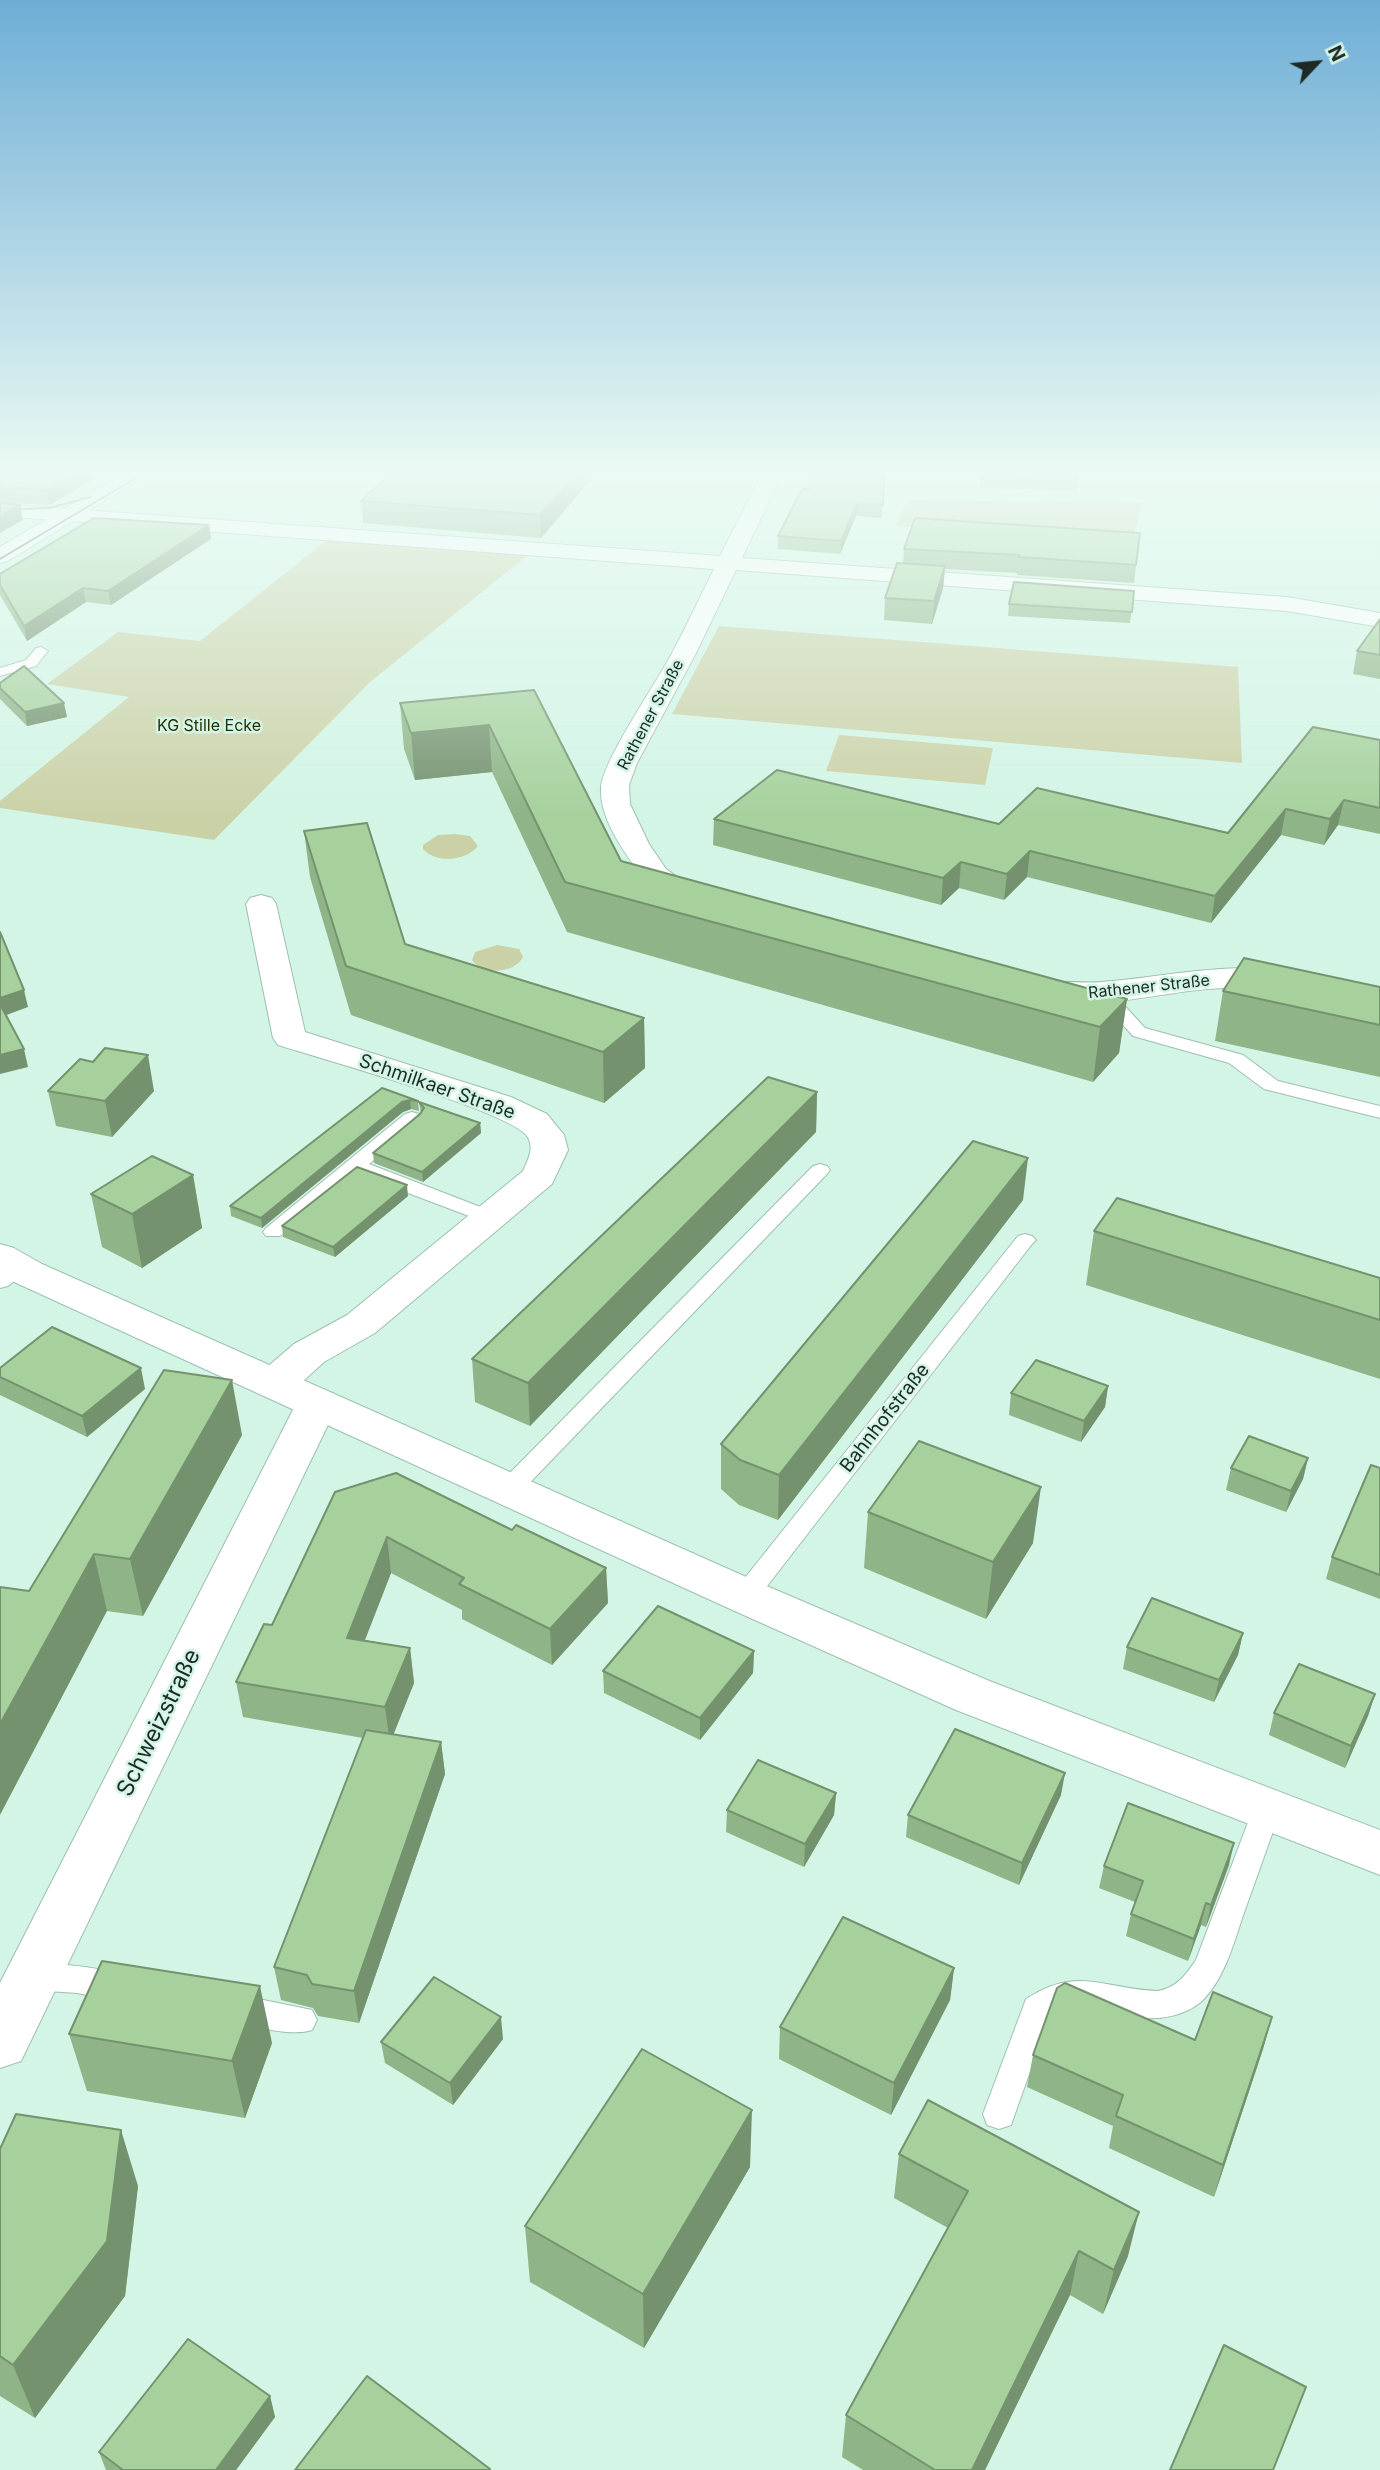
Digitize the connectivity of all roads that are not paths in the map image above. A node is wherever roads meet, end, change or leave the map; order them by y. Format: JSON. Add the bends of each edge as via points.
{"nodes":[{"id":1,"x":718,"y":584,"type":"edge"},
{"id":2,"x":1018,"y":584,"type":"edge"},
{"id":3,"x":1380,"y":620,"type":"edge"},
{"id":4,"x":41,"y":651,"type":"dead end"},
{"id":5,"x":0,"y":672,"type":"edge"},
{"id":6,"x":715,"y":901,"type":"edge"},
{"id":7,"x":261,"y":904,"type":"dead end"},
{"id":8,"x":1028,"y":989,"type":"edge"},
{"id":9,"x":1102,"y":992,"type":"junction"},
{"id":10,"x":1380,"y":1000,"type":"edge"},
{"id":11,"x":1380,"y":1112,"type":"edge"},
{"id":12,"x":412,"y":1118,"type":"edge"},
{"id":13,"x":355,"y":1166,"type":"junction"},
{"id":14,"x":820,"y":1170,"type":"dead end"},
{"id":15,"x":489,"y":1217,"type":"junction"},
{"id":16,"x":274,"y":1232,"type":"dead end"},
{"id":17,"x":1025,"y":1240,"type":"dead end"},
{"id":18,"x":6,"y":1268,"type":"edge"},
{"id":19,"x":296,"y":1394,"type":"junction"},
{"id":20,"x":509,"y":1489,"type":"junction"},
{"id":21,"x":745,"y":1596,"type":"junction"},
{"id":22,"x":1267,"y":1809,"type":"junction"},
{"id":23,"x":1380,"y":1853,"type":"edge"},
{"id":24,"x":33,"y":1976,"type":"junction"},
{"id":25,"x":143,"y":1991,"type":"edge"},
{"id":26,"x":209,"y":2003,"type":"edge"},
{"id":27,"x":301,"y":2020,"type":"dead end"},
{"id":28,"x":0,"y":2042,"type":"edge"},
{"id":29,"x":999,"y":2114,"type":"dead end"}],
"edges":[{"from":1,"to":6,"type":"street","name":"Rathener Straße","via":[[615,785],[616,804],[655,875],[676,890]]},
{"from":2,"to":3,"type":"street","via":[[1287,604]]},
{"from":4,"to":5,"type":"lane","via":[[31,663]]},
{"from":7,"to":15,"type":"street","name":"Schmilkaer Straße","via":[[290,1038],[499,1104],[534,1122],[546,1135],[550,1150],[538,1176]]},
{"from":8,"to":9,"type":"street","name":"Rathener Straße"},
{"from":9,"to":10,"type":"street","name":"Rathener Straße","via":[[1246,978]]},
{"from":9,"to":11,"type":"lane","via":[[1139,1032],[1236,1059],[1271,1086]]},
{"from":12,"to":13,"type":"lane"},
{"from":13,"to":15,"type":"lane"},
{"from":13,"to":16,"type":"lane"},
{"from":14,"to":20,"type":"lane"},
{"from":15,"to":19,"type":"street","name":"Schmilkaer Straße","via":[[361,1324],[309,1353]]},
{"from":17,"to":21,"type":"lane","name":"Bahnhofstraße"},
{"from":18,"to":19,"type":"street"},
{"from":19,"to":20,"type":"street"},
{"from":19,"to":24,"type":"street","name":"Schweizstraße"},
{"from":20,"to":21,"type":"street"},
{"from":21,"to":22,"type":"street","via":[[974,1696]]},
{"from":22,"to":23,"type":"street"},
{"from":22,"to":29,"type":"lane","via":[[1209,1967],[1196,1988],[1174,2002],[1147,2004],[1082,1993],[1049,1998],[1037,2010]]},
{"from":24,"to":25,"type":"lane"},
{"from":24,"to":28,"type":"street","name":"Schweizstraße"},
{"from":26,"to":27,"type":"lane"}]}
